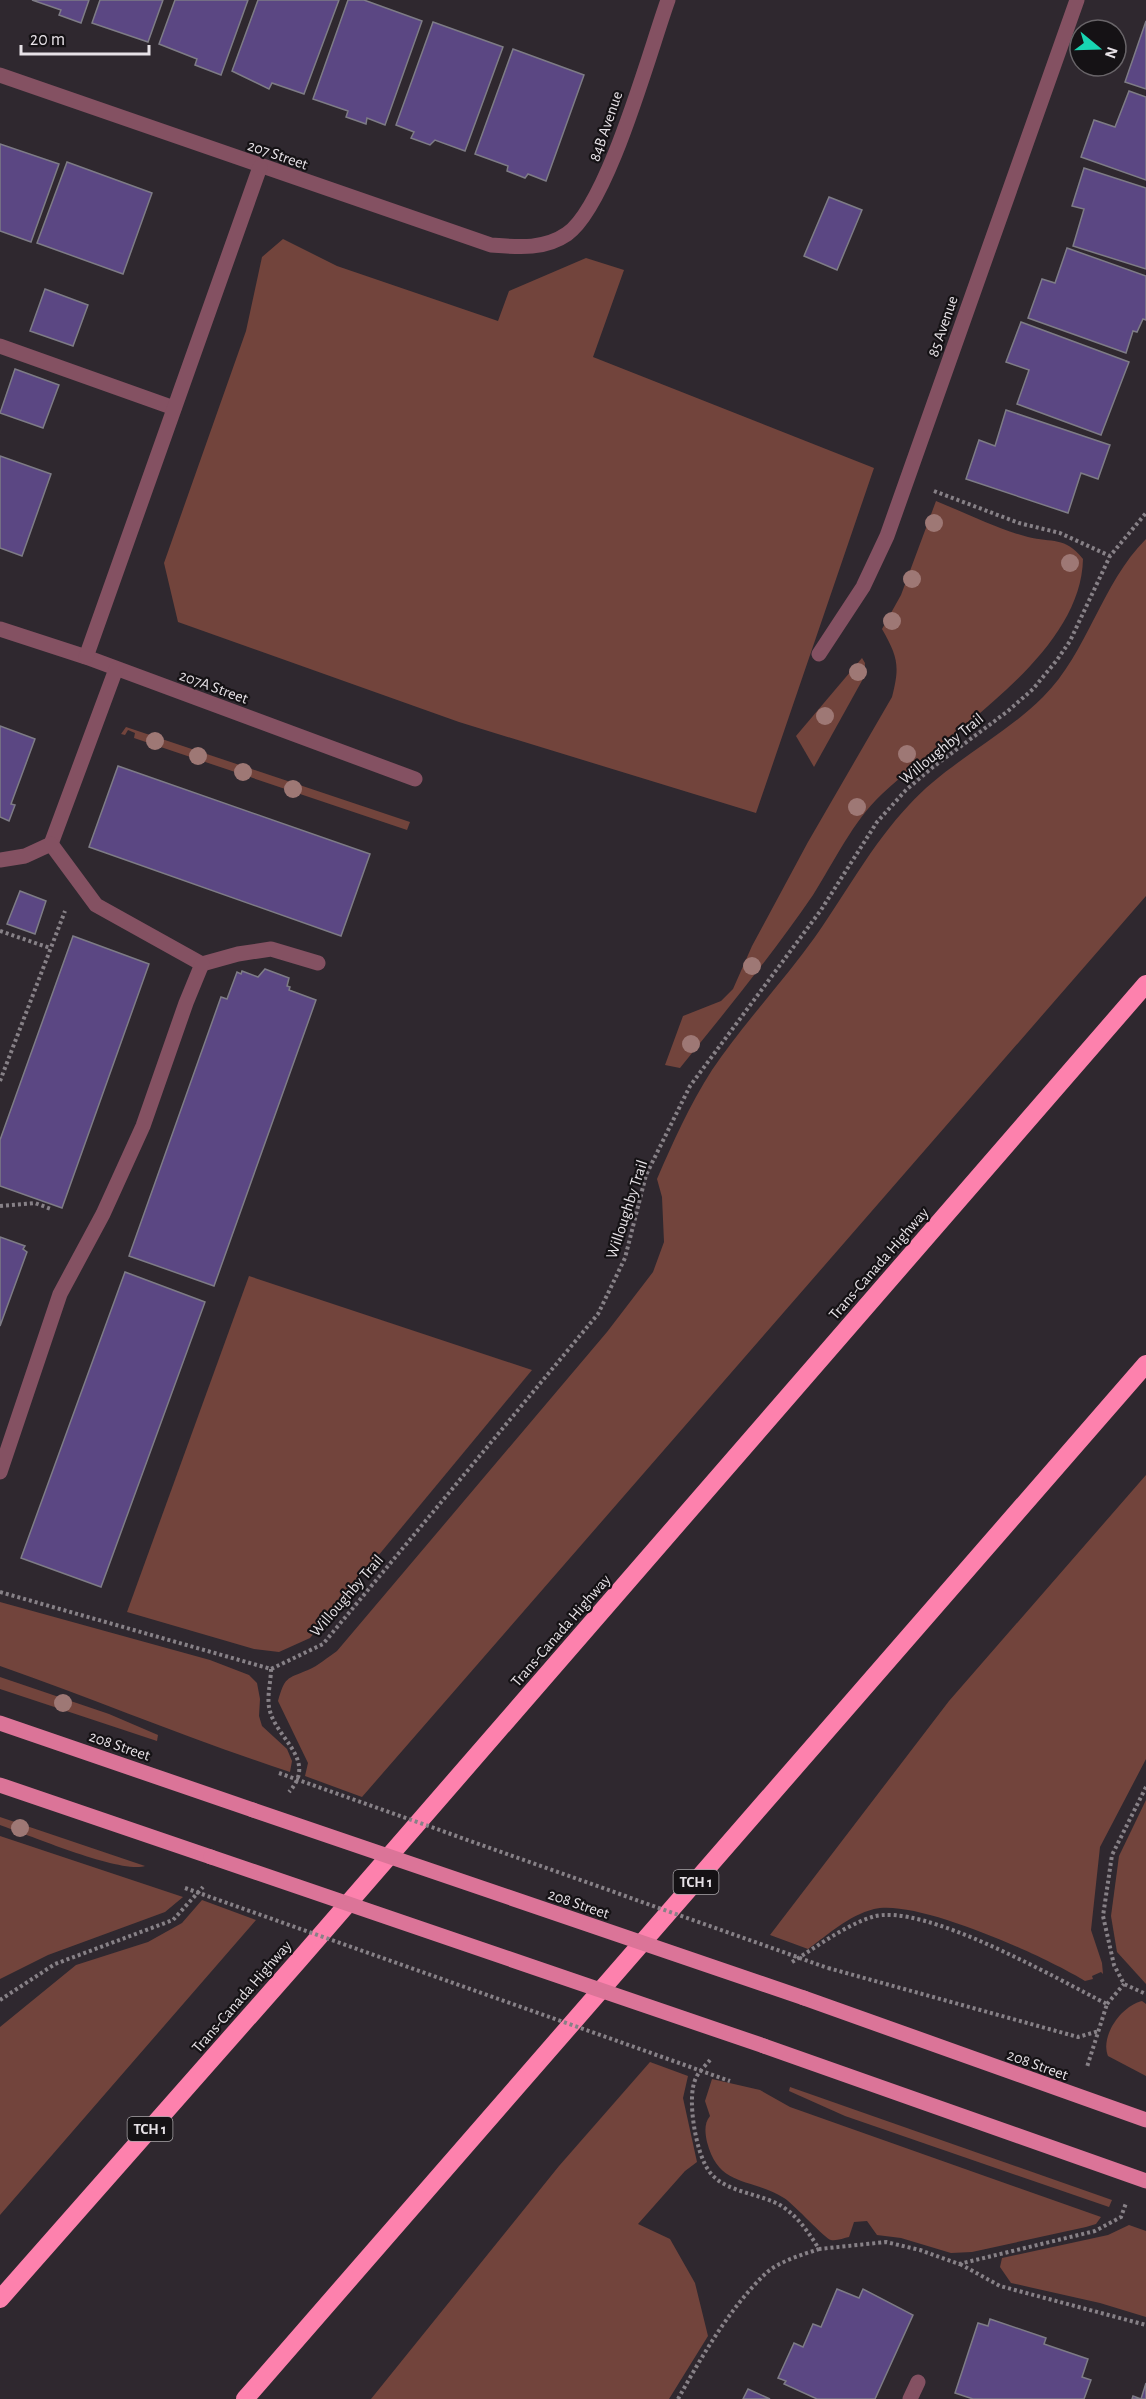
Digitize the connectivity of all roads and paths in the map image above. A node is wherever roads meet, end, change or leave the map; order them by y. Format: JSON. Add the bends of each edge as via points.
{"nodes":[{"id":1,"x":668,"y":0,"type":"edge"},
{"id":2,"x":1077,"y":0,"type":"edge"},
{"id":3,"x":0,"y":75,"type":"edge"},
{"id":4,"x":260,"y":167,"type":"junction"},
{"id":5,"x":547,"y":244,"type":"joint"},
{"id":6,"x":0,"y":346,"type":"edge"},
{"id":7,"x":174,"y":408,"type":"junction"},
{"id":8,"x":906,"y":481,"type":"junction"},
{"id":9,"x":1146,"y":513,"type":"edge"},
{"id":10,"x":1110,"y":556,"type":"junction"},
{"id":11,"x":0,"y":629,"type":"edge"},
{"id":12,"x":819,"y":654,"type":"dead end"},
{"id":13,"x":87,"y":657,"type":"junction"},
{"id":14,"x":116,"y":669,"type":"junction"},
{"id":15,"x":415,"y":779,"type":"dead end"},
{"id":16,"x":51,"y":844,"type":"junction"},
{"id":17,"x":0,"y":860,"type":"edge"},
{"id":18,"x":76,"y":882,"type":"junction"},
{"id":19,"x":0,"y":931,"type":"edge"},
{"id":20,"x":50,"y":948,"type":"junction"},
{"id":21,"x":318,"y":963,"type":"dead end"},
{"id":22,"x":202,"y":964,"type":"junction"},
{"id":23,"x":1146,"y":984,"type":"edge"},
{"id":24,"x":0,"y":1081,"type":"edge"},
{"id":25,"x":0,"y":1206,"type":"edge"},
{"id":26,"x":51,"y":1209,"type":"dead end"},
{"id":27,"x":1146,"y":1364,"type":"edge"},
{"id":28,"x":0,"y":1473,"type":"edge"},
{"id":29,"x":0,"y":1592,"type":"edge"},
{"id":30,"x":0,"y":1723,"type":"edge"},
{"id":31,"x":279,"y":1773,"type":"dead end"},
{"id":32,"x":0,"y":1785,"type":"edge"},
{"id":33,"x":1146,"y":1787,"type":"edge"},
{"id":34,"x":185,"y":1888,"type":"dead end"},
{"id":35,"x":787,"y":1965,"type":"dead end"},
{"id":36,"x":1124,"y":1984,"type":"junction"},
{"id":37,"x":1146,"y":1994,"type":"edge"},
{"id":38,"x":1107,"y":2004,"type":"junction"},
{"id":39,"x":1099,"y":2031,"type":"junction"},
{"id":40,"x":717,"y":2051,"type":"dead end"},
{"id":41,"x":730,"y":2081,"type":"dead end"},
{"id":42,"x":1076,"y":2097,"type":"junction"},
{"id":43,"x":1146,"y":2120,"type":"edge"},
{"id":44,"x":1140,"y":2179,"type":"edge"},
{"id":45,"x":819,"y":2249,"type":"junction"},
{"id":46,"x":959,"y":2264,"type":"junction"},
{"id":47,"x":0,"y":2299,"type":"edge"},
{"id":48,"x":1146,"y":2325,"type":"edge"},
{"id":49,"x":918,"y":2382,"type":"dead end"},
{"id":50,"x":245,"y":2399,"type":"edge"},
{"id":51,"x":678,"y":2399,"type":"edge"},
{"id":52,"x":909,"y":2399,"type":"edge"}],
"edges":[{"from":1,"to":5,"type":"street","name":"84B Avenue","via":[[605,179],[584,218],[566,235]]},
{"from":2,"to":8,"type":"street","name":"85 Avenue"},
{"from":3,"to":4,"type":"street","name":"207 Street"},
{"from":4,"to":5,"type":"street","name":"207 Street","via":[[491,245],[520,248]]},
{"from":4,"to":7,"type":"street"},
{"from":6,"to":7,"type":"street"},
{"from":7,"to":13,"type":"street"},
{"from":8,"to":10,"type":"path","via":[[1019,523],[1060,533]]},
{"from":8,"to":12,"type":"street","name":"85 Avenue","via":[[887,536],[863,587]]},
{"from":9,"to":10,"type":"path","name":"Willoughby Trail"},
{"from":10,"to":29,"type":"path","name":"Willoughby Trail","via":[[1070,640],[1033,689],[906,790],[877,822],[821,910],[690,1086],[646,1175],[625,1258],[598,1314],[322,1644],[272,1669]]},
{"from":11,"to":13,"type":"street","name":"207A Street"},
{"from":13,"to":14,"type":"street","name":"207A Street"},
{"from":14,"to":15,"type":"street","name":"207A Street"},
{"from":14,"to":16,"type":"street"},
{"from":16,"to":17,"type":"street","via":[[25,856]]},
{"from":16,"to":18,"type":"street"},
{"from":18,"to":20,"type":"path"},
{"from":18,"to":22,"type":"street","via":[[96,905]]},
{"from":19,"to":20,"type":"path"},
{"from":20,"to":24,"type":"path"},
{"from":21,"to":22,"type":"street","via":[[271,949]]},
{"from":22,"to":28,"type":"street","via":[[144,1126],[60,1294]]},
{"from":23,"to":47,"type":"highway","name":"Trans-Canada Highway","number":"TCH 1"},
{"from":25,"to":26,"type":"path","via":[[35,1203]]},
{"from":27,"to":50,"type":"highway","number":"TCH 1"},
{"from":30,"to":42,"type":"main road","name":"208 Street","bridge":true,"via":[[804,1998]]},
{"from":31,"to":39,"type":"path","bridge":true,"via":[[828,1968],[1078,2037]]},
{"from":32,"to":44,"type":"main road","bridge":true},
{"from":33,"to":36,"type":"path","via":[[1112,1855],[1103,1916],[1114,1965]]},
{"from":34,"to":41,"type":"path","bridge":true},
{"from":35,"to":38,"type":"path","via":[[849,1927],[875,1916],[913,1918],[968,1934]]},
{"from":36,"to":37,"type":"path"},
{"from":36,"to":38,"type":"path"},
{"from":38,"to":39,"type":"path"},
{"from":39,"to":42,"type":"path"},
{"from":40,"to":45,"type":"path","via":[[696,2077],[691,2094],[691,2108],[709,2172],[782,2207],[802,2223]]},
{"from":42,"to":43,"type":"main road","name":"208 Street"},
{"from":44,"to":46,"type":"path","via":[[1121,2217],[1107,2226]]},
{"from":45,"to":46,"type":"path","via":[[886,2242]]},
{"from":45,"to":51,"type":"path","via":[[766,2273],[712,2340]]},
{"from":46,"to":48,"type":"path","via":[[1000,2286]]},
{"from":49,"to":52,"type":"street"}]}
